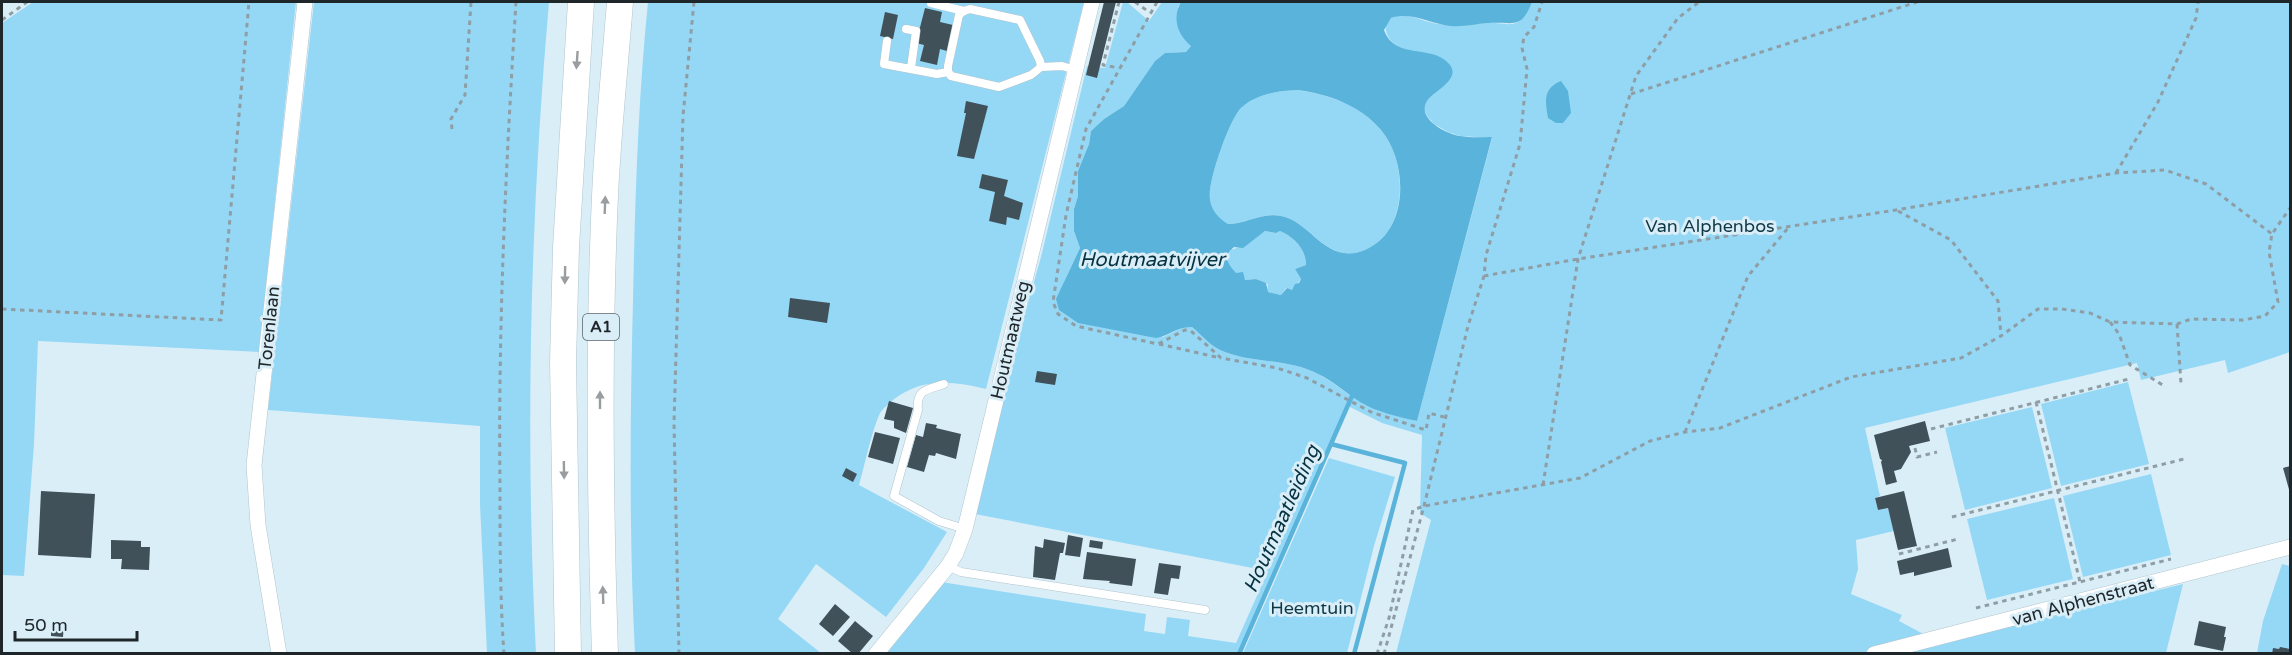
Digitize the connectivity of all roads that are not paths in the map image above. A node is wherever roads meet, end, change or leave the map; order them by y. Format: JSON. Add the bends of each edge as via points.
{"nodes":[{"id":1,"x":305,"y":2,"type":"edge"},
{"id":2,"x":581,"y":2,"type":"edge"},
{"id":3,"x":620,"y":2,"type":"edge"},
{"id":4,"x":1092,"y":2,"type":"edge"},
{"id":5,"x":931,"y":3,"type":"dead end"},
{"id":6,"x":964,"y":11,"type":"junction"},
{"id":7,"x":906,"y":29,"type":"dead end"},
{"id":8,"x":887,"y":41,"type":"dead end"},
{"id":9,"x":1041,"y":67,"type":"junction"},
{"id":10,"x":911,"y":68,"type":"junction"},
{"id":11,"x":1075,"y":70,"type":"junction"},
{"id":12,"x":948,"y":72,"type":"junction"},
{"id":13,"x":944,"y":384,"type":"dead end"},
{"id":14,"x":965,"y":529,"type":"junction"},
{"id":15,"x":2290,"y":547,"type":"edge"},
{"id":16,"x":948,"y":566,"type":"junction"},
{"id":17,"x":1205,"y":610,"type":"dead end"},
{"id":18,"x":279,"y":654,"type":"edge"},
{"id":19,"x":568,"y":654,"type":"edge"},
{"id":20,"x":605,"y":654,"type":"edge"},
{"id":21,"x":876,"y":654,"type":"edge"},
{"id":22,"x":1874,"y":654,"type":"edge"}],
"edges":[{"from":1,"to":18,"type":"street","name":"Torenlaan","via":[[254,465],[258,525]]},
{"from":2,"to":19,"type":"highway","number":"A1","one_way":true,"via":[[563,339]]},
{"from":20,"to":3,"type":"highway","number":"A1","one_way":true,"via":[[600,360],[605,194]]},
{"from":4,"to":11,"type":"street","name":"Houtmaatweg"},
{"from":5,"to":6,"type":"lane"},
{"from":6,"to":9,"type":"lane","via":[[1020,20]]},
{"from":6,"to":12,"type":"lane","via":[[958,15]]},
{"from":7,"to":10,"type":"lane","via":[[916,31]]},
{"from":8,"to":10,"type":"lane","via":[[884,64]]},
{"from":9,"to":11,"type":"lane"},
{"from":9,"to":12,"type":"lane","via":[[999,87],[957,79]]},
{"from":10,"to":12,"type":"lane","via":[[938,74]]},
{"from":11,"to":14,"type":"street","name":"Houtmaatweg"},
{"from":13,"to":14,"type":"lane","via":[[922,392],[917,400],[918,410],[894,496],[939,521]]},
{"from":14,"to":16,"type":"street","name":"Houtmaatweg"},
{"from":15,"to":22,"type":"street","name":"van Alphenstraat"},
{"from":16,"to":17,"type":"lane","via":[[961,572]]},
{"from":16,"to":21,"type":"street","name":"Houtmaatweg"}]}
